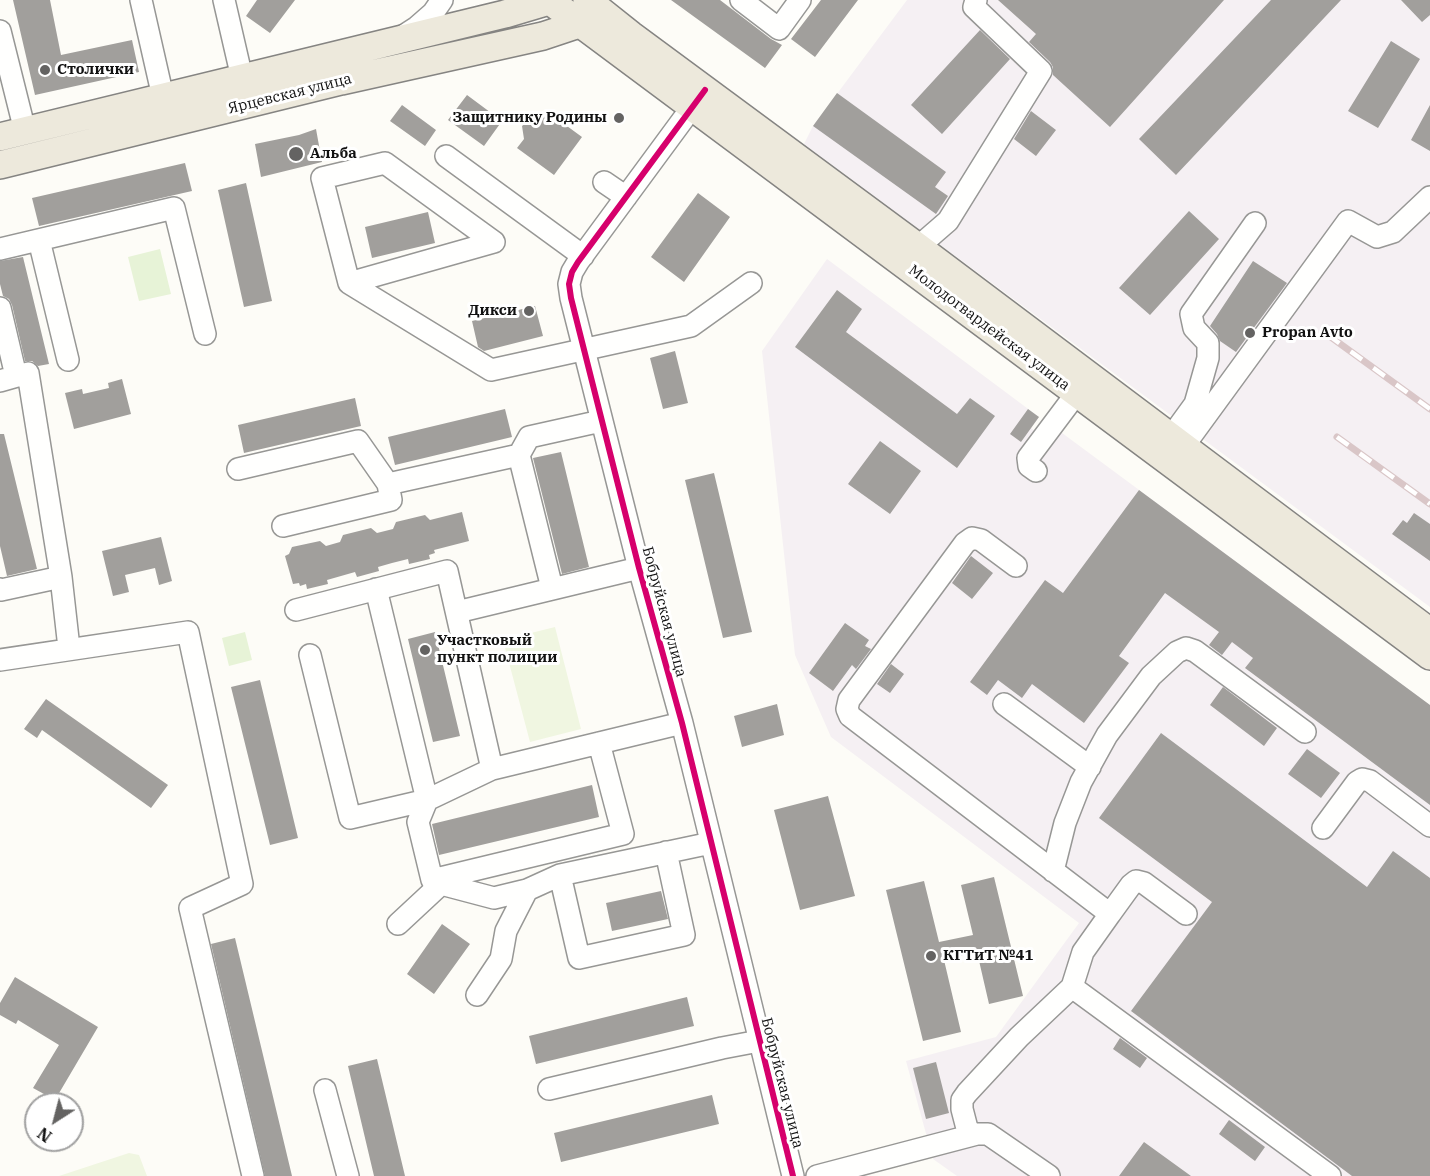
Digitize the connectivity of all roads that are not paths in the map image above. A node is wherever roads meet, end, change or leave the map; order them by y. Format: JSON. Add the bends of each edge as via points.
{"nodes":[{"id":1,"x":141,"y":0,"type":"edge"},
{"id":2,"x":442,"y":0,"type":"edge"},
{"id":3,"x":550,"y":0,"type":"edge"},
{"id":4,"x":741,"y":0,"type":"edge"},
{"id":5,"x":800,"y":0,"type":"edge"},
{"id":6,"x":976,"y":0,"type":"edge"},
{"id":7,"x":227,"y":2,"type":"edge"},
{"id":8,"x":595,"y":9,"type":"edge"},
{"id":9,"x":0,"y":34,"type":"edge"},
{"id":10,"x":398,"y":39,"type":"junction"},
{"id":11,"x":242,"y":78,"type":"junction"},
{"id":12,"x":163,"y":97,"type":"junction"},
{"id":13,"x":698,"y":99,"type":"junction"},
{"id":14,"x":13,"y":134,"type":"edge"},
{"id":15,"x":446,"y":156,"type":"dead end"},
{"id":16,"x":0,"y":165,"type":"edge"},
{"id":17,"x":604,"y":182,"type":"dead end"},
{"id":18,"x":626,"y":197,"type":"junction"},
{"id":19,"x":1430,"y":197,"type":"edge"},
{"id":20,"x":1255,"y":224,"type":"dead end"},
{"id":21,"x":39,"y":240,"type":"junction"},
{"id":22,"x":918,"y":247,"type":"junction"},
{"id":23,"x":0,"y":249,"type":"edge"},
{"id":24,"x":583,"y":256,"type":"junction"},
{"id":25,"x":349,"y":283,"type":"junction"},
{"id":26,"x":751,"y":283,"type":"dead end"},
{"id":27,"x":0,"y":308,"type":"edge"},
{"id":28,"x":204,"y":334,"type":"dead end"},
{"id":29,"x":584,"y":350,"type":"junction"},
{"id":30,"x":68,"y":360,"type":"dead end"},
{"id":31,"x":8,"y":379,"type":"edge"},
{"id":32,"x":1083,"y":385,"type":"junction"},
{"id":33,"x":601,"y":421,"type":"junction"},
{"id":34,"x":1177,"y":442,"type":"junction"},
{"id":35,"x":519,"y":455,"type":"junction"},
{"id":36,"x":238,"y":469,"type":"dead end"},
{"id":37,"x":1036,"y":471,"type":"dead end"},
{"id":38,"x":388,"y":484,"type":"junction"},
{"id":39,"x":283,"y":526,"type":"dead end"},
{"id":40,"x":1016,"y":566,"type":"dead end"},
{"id":41,"x":639,"y":568,"type":"junction"},
{"id":42,"x":61,"y":577,"type":"junction"},
{"id":43,"x":552,"y":588,"type":"junction"},
{"id":44,"x":0,"y":589,"type":"edge"},
{"id":45,"x":376,"y":589,"type":"junction"},
{"id":46,"x":296,"y":609,"type":"dead end"},
{"id":47,"x":457,"y":612,"type":"junction"},
{"id":48,"x":1430,"y":632,"type":"edge"},
{"id":49,"x":69,"y":648,"type":"junction"},
{"id":50,"x":309,"y":655,"type":"dead end"},
{"id":51,"x":1430,"y":656,"type":"edge"},
{"id":52,"x":0,"y":660,"type":"edge"},
{"id":53,"x":1004,"y":704,"type":"dead end"},
{"id":54,"x":682,"y":723,"type":"junction"},
{"id":55,"x":1305,"y":732,"type":"dead end"},
{"id":56,"x":599,"y":743,"type":"junction"},
{"id":57,"x":1090,"y":767,"type":"junction"},
{"id":58,"x":492,"y":768,"type":"junction"},
{"id":59,"x":427,"y":800,"type":"junction"},
{"id":60,"x":1430,"y":826,"type":"edge"},
{"id":61,"x":1323,"y":828,"type":"dead end"},
{"id":62,"x":711,"y":843,"type":"junction"},
{"id":63,"x":666,"y":852,"type":"junction"},
{"id":64,"x":1053,"y":871,"type":"junction"},
{"id":65,"x":560,"y":875,"type":"junction"},
{"id":66,"x":527,"y":890,"type":"junction"},
{"id":67,"x":1110,"y":914,"type":"junction"},
{"id":68,"x":1186,"y":914,"type":"dead end"},
{"id":69,"x":398,"y":924,"type":"dead end"},
{"id":70,"x":1072,"y":987,"type":"junction"},
{"id":71,"x":477,"y":995,"type":"dead end"},
{"id":72,"x":759,"y":1041,"type":"junction"},
{"id":73,"x":549,"y":1089,"type":"dead end"},
{"id":74,"x":325,"y":1090,"type":"dead end"},
{"id":75,"x":969,"y":1136,"type":"junction"},
{"id":76,"x":253,"y":1176,"type":"edge"},
{"id":77,"x":348,"y":1176,"type":"edge"},
{"id":78,"x":793,"y":1176,"type":"edge"},
{"id":79,"x":817,"y":1176,"type":"edge"},
{"id":80,"x":1049,"y":1176,"type":"edge"},
{"id":81,"x":1330,"y":1176,"type":"edge"}],
"edges":[{"from":1,"to":12,"type":"street"},
{"from":2,"to":10,"type":"street","via":[[434,13]]},
{"from":3,"to":8,"type":"main road","name":"Молодогвардейская улица"},
{"from":3,"to":10,"type":"main road","name":"Ярцевская улица"},
{"from":4,"to":5,"type":"street","via":[[779,29]]},
{"from":6,"to":22,"type":"street","via":[[974,7],[1041,71],[948,221]]},
{"from":7,"to":11,"type":"street"},
{"from":8,"to":13,"type":"main road","name":"Молодогвардейская улица"},
{"from":8,"to":16,"type":"main road","name":"Ярцевская улица","via":[[535,38]]},
{"from":9,"to":14,"type":"street"},
{"from":10,"to":11,"type":"main road","name":"Ярцевская улица"},
{"from":11,"to":12,"type":"main road","name":"Ярцевская улица"},
{"from":12,"to":14,"type":"main road","name":"Ярцевская улица"},
{"from":13,"to":18,"type":"street","name":"Бобруйская улица"},
{"from":13,"to":22,"type":"main road","name":"Молодогвардейская улица"},
{"from":13,"to":32,"type":"main road","name":"Молодогвардейская улица"},
{"from":15,"to":24,"type":"street"},
{"from":17,"to":18,"type":"street"},
{"from":18,"to":24,"type":"street","name":"Бобруйская улица"},
{"from":19,"to":34,"type":"street","via":[[1393,232],[1377,237],[1348,221]]},
{"from":20,"to":34,"type":"street","via":[[1191,314],[1194,328],[1208,343],[1209,358],[1195,404]]},
{"from":21,"to":23,"type":"street"},
{"from":21,"to":28,"type":"street","via":[[174,208]]},
{"from":21,"to":30,"type":"street"},
{"from":22,"to":32,"type":"main road","name":"Молодогвардейская улица"},
{"from":24,"to":29,"type":"street","name":"Бобруйская улица","via":[[569,284]]},
{"from":25,"to":25,"type":"street","via":[[322,178],[385,163],[495,242]]},
{"from":25,"to":29,"type":"street","via":[[491,370]]},
{"from":26,"to":29,"type":"street","via":[[691,326]]},
{"from":27,"to":31,"type":"street"},
{"from":29,"to":33,"type":"street","name":"Бобруйская улица"},
{"from":31,"to":42,"type":"street","via":[[28,373]]},
{"from":32,"to":34,"type":"main road","name":"Молодогвардейская улица"},
{"from":32,"to":37,"type":"street","via":[[1028,458],[1029,466]]},
{"from":32,"to":51,"type":"main road","name":"Молодогвардейская улица"},
{"from":33,"to":35,"type":"street","via":[[529,437]]},
{"from":33,"to":41,"type":"street","name":"Бобруйская улица"},
{"from":34,"to":48,"type":"main road","name":"Молодогвардейская улица"},
{"from":35,"to":38,"type":"street"},
{"from":35,"to":43,"type":"street"},
{"from":36,"to":38,"type":"street","via":[[358,441]]},
{"from":38,"to":39,"type":"street","via":[[391,500]]},
{"from":40,"to":64,"type":"street","via":[[981,540],[972,538],[965,543],[849,700],[847,709],[850,716]]},
{"from":41,"to":43,"type":"street"},
{"from":41,"to":54,"type":"street","name":"Бобруйская улица"},
{"from":42,"to":44,"type":"street"},
{"from":42,"to":49,"type":"street"},
{"from":43,"to":47,"type":"street"},
{"from":45,"to":46,"type":"street"},
{"from":45,"to":47,"type":"street","via":[[447,572]]},
{"from":45,"to":59,"type":"street"},
{"from":47,"to":58,"type":"street"},
{"from":49,"to":52,"type":"street"},
{"from":49,"to":76,"type":"street","via":[[188,632],[242,884],[190,908]]},
{"from":50,"to":59,"type":"street","via":[[350,818]]},
{"from":53,"to":57,"type":"street"},
{"from":54,"to":56,"type":"street"},
{"from":54,"to":62,"type":"street","name":"Бобруйская улица"},
{"from":55,"to":57,"type":"street","via":[[1186,648],[1151,676],[1107,735]]},
{"from":56,"to":58,"type":"street"},
{"from":56,"to":59,"type":"street","via":[[623,834],[432,880],[418,822]]},
{"from":57,"to":64,"type":"street","via":[[1065,823]]},
{"from":58,"to":59,"type":"street"},
{"from":60,"to":61,"type":"street","via":[[1362,779]]},
{"from":62,"to":63,"type":"street"},
{"from":62,"to":72,"type":"street","name":"Бобруйская улица"},
{"from":63,"to":65,"type":"street"},
{"from":63,"to":65,"type":"street","via":[[684,935],[579,958]]},
{"from":64,"to":67,"type":"street"},
{"from":65,"to":66,"type":"street"},
{"from":66,"to":69,"type":"street","via":[[494,898],[441,884]]},
{"from":66,"to":71,"type":"street","via":[[506,931],[501,959]]},
{"from":67,"to":68,"type":"street","via":[[1136,881]]},
{"from":67,"to":70,"type":"street","via":[[1083,952]]},
{"from":70,"to":75,"type":"street","via":[[966,1093],[962,1109]]},
{"from":70,"to":81,"type":"street"},
{"from":72,"to":73,"type":"street"},
{"from":72,"to":78,"type":"street","name":"Бобруйская улица"},
{"from":74,"to":77,"type":"street"},
{"from":75,"to":79,"type":"street"},
{"from":75,"to":80,"type":"street","via":[[988,1134]]}]}
